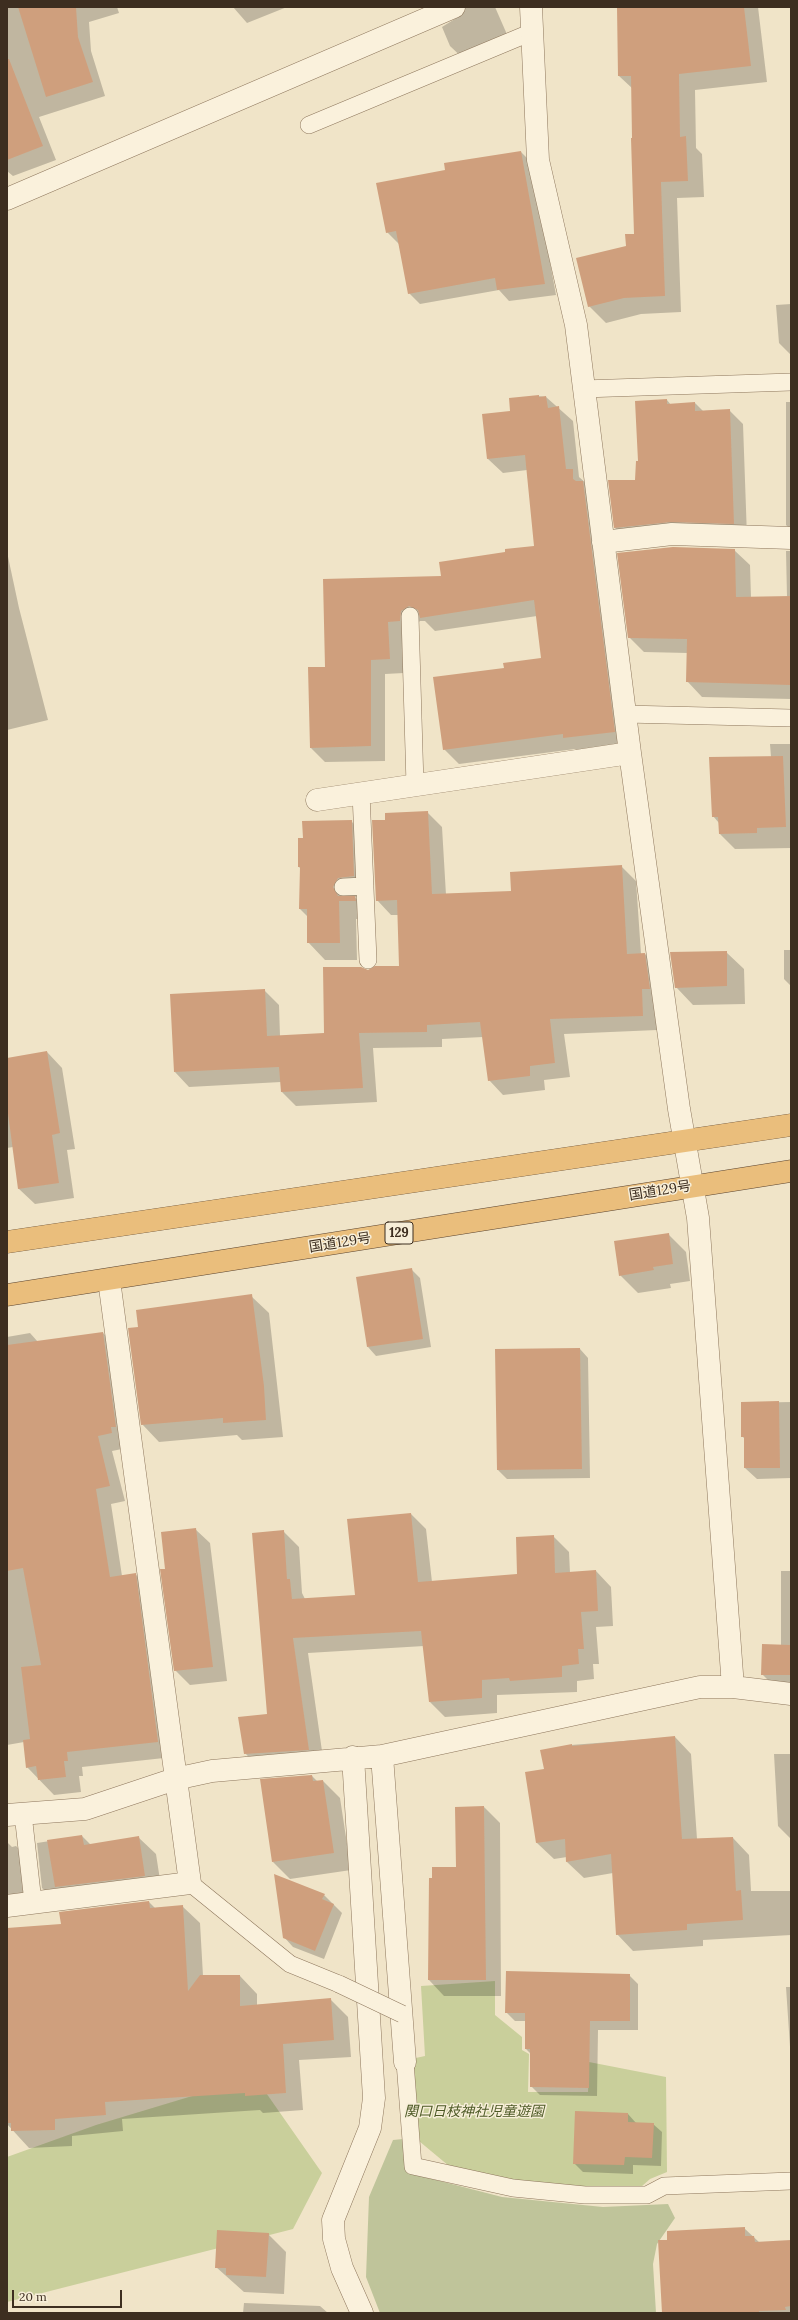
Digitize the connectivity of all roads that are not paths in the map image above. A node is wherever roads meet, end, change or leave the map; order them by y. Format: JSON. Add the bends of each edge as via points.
{"nodes":[{"id":1,"x":454,"y":7,"type":"edge"},
{"id":2,"x":531,"y":7,"type":"edge"},
{"id":3,"x":532,"y":32,"type":"junction"},
{"id":4,"x":309,"y":126,"type":"dead end"},
{"id":5,"x":7,"y":199,"type":"edge"},
{"id":6,"x":791,"y":382,"type":"edge"},
{"id":7,"x":583,"y":389,"type":"junction"},
{"id":8,"x":791,"y":538,"type":"edge"},
{"id":9,"x":603,"y":542,"type":"junction"},
{"id":10,"x":410,"y":616,"type":"dead end"},
{"id":11,"x":625,"y":714,"type":"junction"},
{"id":12,"x":791,"y":718,"type":"edge"},
{"id":13,"x":630,"y":753,"type":"junction"},
{"id":14,"x":415,"y":785,"type":"junction"},
{"id":15,"x":361,"y":793,"type":"junction"},
{"id":16,"x":317,"y":800,"type":"dead end"},
{"id":17,"x":365,"y":886,"type":"junction"},
{"id":18,"x":343,"y":887,"type":"dead end"},
{"id":19,"x":368,"y":960,"type":"dead end"},
{"id":20,"x":791,"y":1125,"type":"edge"},
{"id":21,"x":685,"y":1141,"type":"junction"},
{"id":22,"x":791,"y":1171,"type":"edge"},
{"id":23,"x":692,"y":1186,"type":"junction"},
{"id":24,"x":7,"y":1242,"type":"edge"},
{"id":25,"x":109,"y":1280,"type":"junction"},
{"id":26,"x":7,"y":1295,"type":"edge"},
{"id":27,"x":733,"y":1687,"type":"junction"},
{"id":28,"x":791,"y":1694,"type":"edge"},
{"id":29,"x":382,"y":1756,"type":"junction"},
{"id":30,"x":353,"y":1757,"type":"junction"},
{"id":31,"x":175,"y":1779,"type":"junction"},
{"id":32,"x":15,"y":1814,"type":"edge"},
{"id":33,"x":190,"y":1883,"type":"junction"},
{"id":34,"x":33,"y":1902,"type":"junction"},
{"id":35,"x":7,"y":1906,"type":"edge"},
{"id":36,"x":402,"y":2014,"type":"junction"},
{"id":37,"x":406,"y":2062,"type":"joint"},
{"id":38,"x":791,"y":2181,"type":"edge"},
{"id":39,"x":362,"y":2313,"type":"edge"}],
"edges":[{"from":1,"to":5,"type":"street"},
{"from":2,"to":3,"type":"street"},
{"from":3,"to":4,"type":"lane"},
{"from":3,"to":7,"type":"street","via":[[538,160],[576,325]]},
{"from":6,"to":7,"type":"lane"},
{"from":7,"to":9,"type":"street"},
{"from":8,"to":9,"type":"street","via":[[672,534]]},
{"from":9,"to":11,"type":"street"},
{"from":10,"to":14,"type":"lane"},
{"from":11,"to":12,"type":"lane"},
{"from":11,"to":13,"type":"street"},
{"from":13,"to":14,"type":"street"},
{"from":13,"to":21,"type":"street"},
{"from":14,"to":15,"type":"street"},
{"from":15,"to":16,"type":"street"},
{"from":15,"to":17,"type":"lane"},
{"from":17,"to":18,"type":"lane"},
{"from":17,"to":19,"type":"lane"},
{"from":20,"to":21,"type":"highway"},
{"from":21,"to":23,"type":"street"},
{"from":21,"to":24,"type":"highway"},
{"from":22,"to":23,"type":"highway","name":"国道129号","number":"129"},
{"from":23,"to":25,"type":"highway","name":"国道129号","number":"129"},
{"from":23,"to":27,"type":"street","via":[[698,1218]]},
{"from":25,"to":26,"type":"highway","name":"国道129号","number":"129"},
{"from":25,"to":31,"type":"street"},
{"from":27,"to":28,"type":"street"},
{"from":27,"to":29,"type":"street","via":[[700,1687]]},
{"from":29,"to":30,"type":"street"},
{"from":29,"to":36,"type":"street"},
{"from":30,"to":31,"type":"street","via":[[212,1771]]},
{"from":30,"to":39,"type":"street","via":[[374,2098],[370,2128],[333,2220],[334,2239],[342,2268]]},
{"from":31,"to":32,"type":"street","via":[[85,1809]]},
{"from":31,"to":33,"type":"street"},
{"from":32,"to":34,"type":"lane"},
{"from":33,"to":34,"type":"street"},
{"from":33,"to":36,"type":"lane","bridge":true,"via":[[290,1964]]},
{"from":34,"to":35,"type":"street"},
{"from":36,"to":37,"type":"street"},
{"from":37,"to":38,"type":"lane","via":[[413,2166],[513,2188],[585,2195],[647,2195],[664,2186]]}]}
